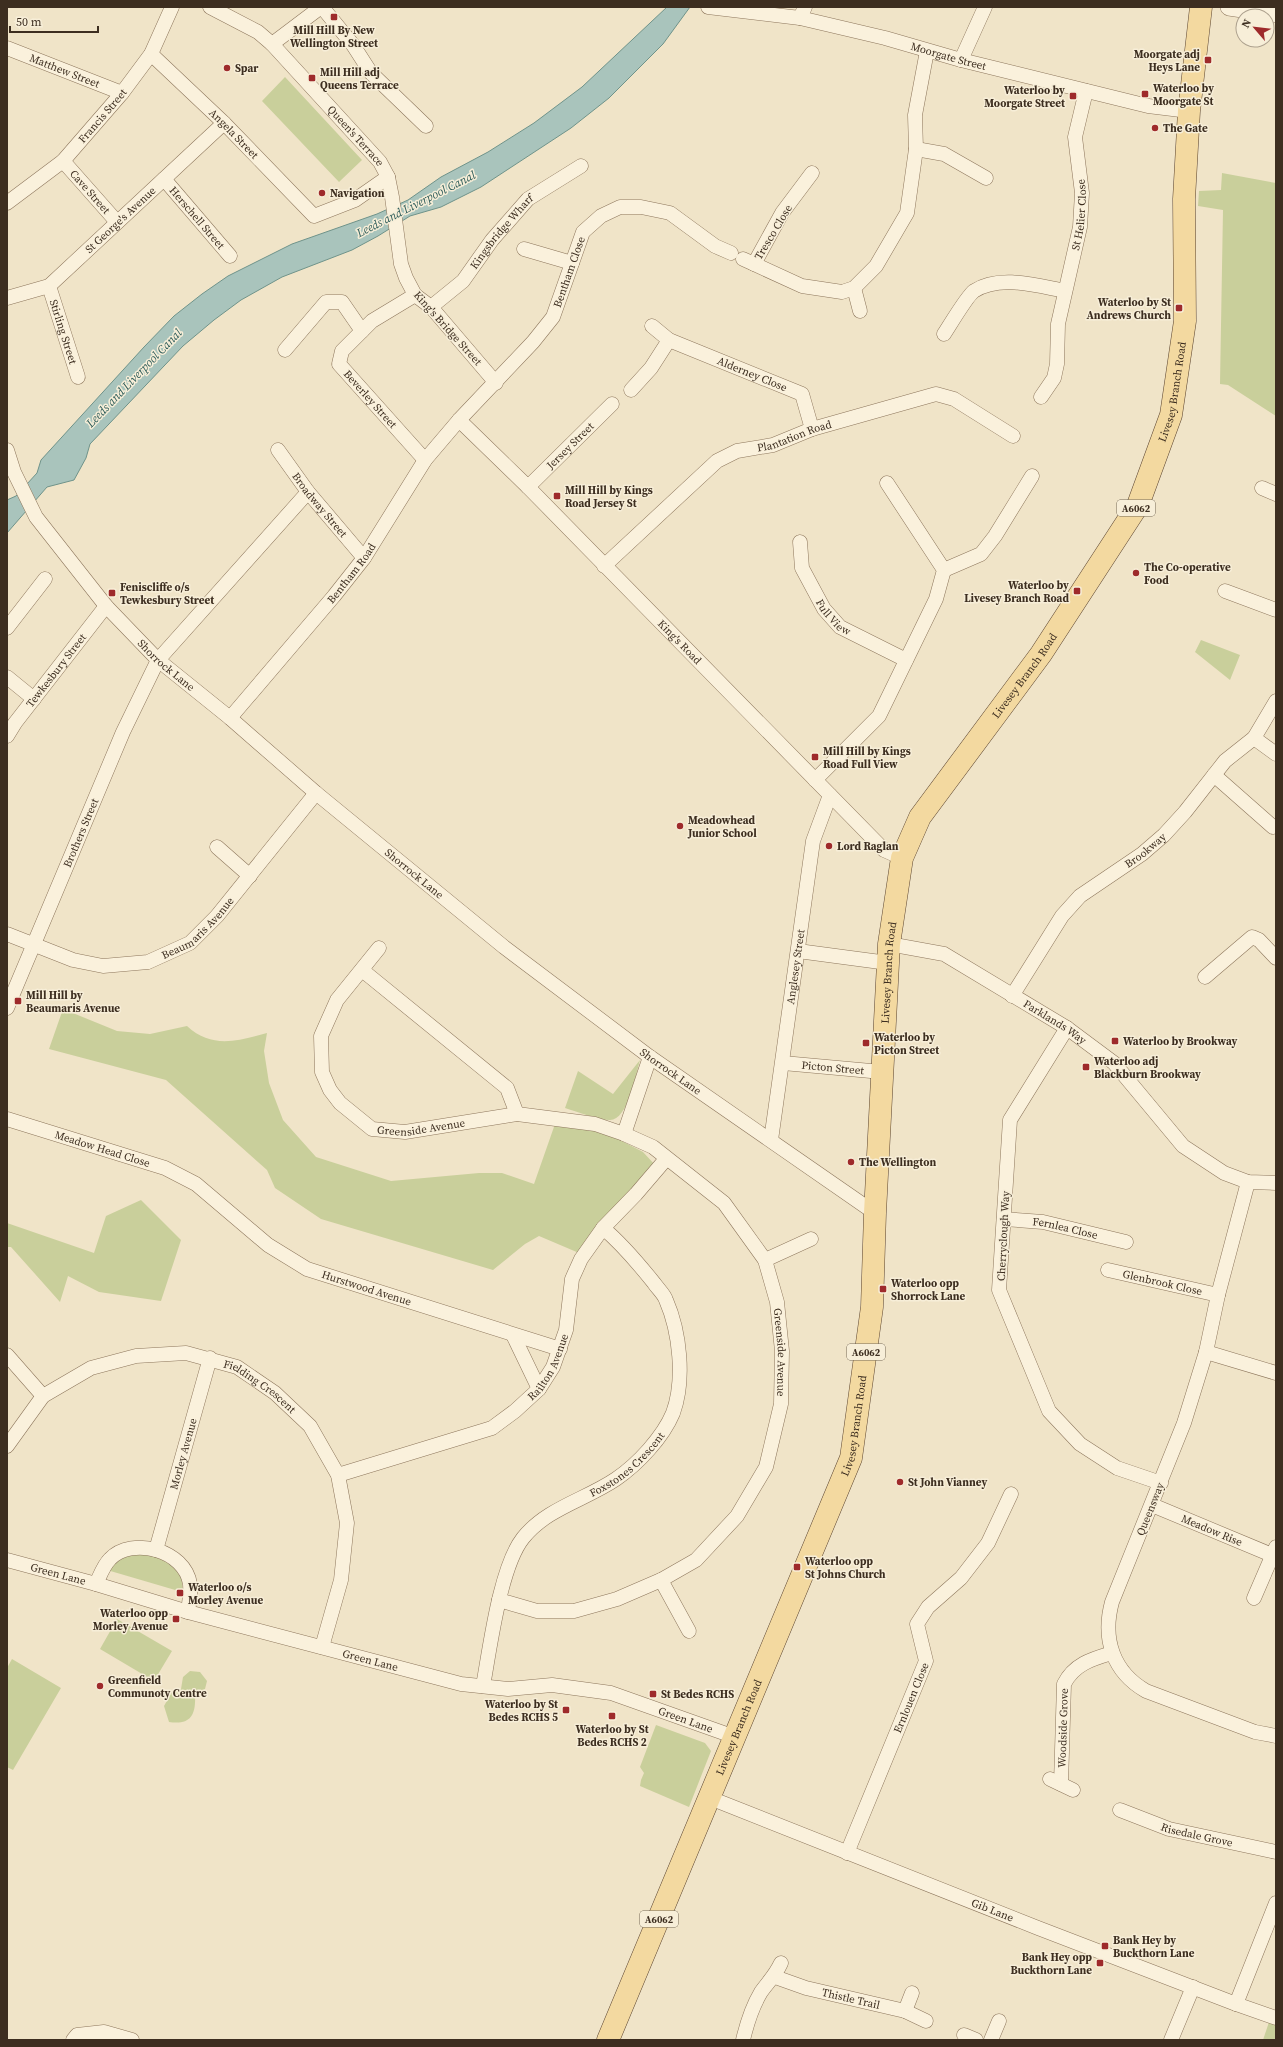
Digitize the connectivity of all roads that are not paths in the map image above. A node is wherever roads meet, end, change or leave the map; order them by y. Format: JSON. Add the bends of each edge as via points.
{"nodes":[{"id":1,"x":172,"y":7,"type":"edge"},
{"id":2,"x":210,"y":7,"type":"edge"},
{"id":3,"x":322,"y":7,"type":"edge"},
{"id":4,"x":708,"y":7,"type":"edge"},
{"id":5,"x":1201,"y":7,"type":"edge"},
{"id":6,"x":1229,"y":7,"type":"edge"},
{"id":7,"x":983,"y":8,"type":"edge"},
{"id":8,"x":802,"y":13,"type":"edge"},
{"id":9,"x":1276,"y":14,"type":"edge"},
{"id":10,"x":272,"y":44,"type":"junction"},
{"id":11,"x":7,"y":48,"type":"edge"},
{"id":12,"x":928,"y":51,"type":"junction"},
{"id":13,"x":151,"y":54,"type":"junction"},
{"id":14,"x":961,"y":60,"type":"junction"},
{"id":15,"x":1086,"y":91,"type":"junction"},
{"id":16,"x":122,"y":94,"type":"junction"},
{"id":17,"x":1189,"y":111,"type":"junction"},
{"id":18,"x":224,"y":123,"type":"junction"},
{"id":19,"x":426,"y":126,"type":"dead end"},
{"id":20,"x":916,"y":149,"type":"junction"},
{"id":21,"x":63,"y":161,"type":"junction"},
{"id":22,"x":581,"y":166,"type":"dead end"},
{"id":23,"x":812,"y":173,"type":"dead end"},
{"id":24,"x":388,"y":177,"type":"junction"},
{"id":25,"x":986,"y":178,"type":"dead end"},
{"id":26,"x":164,"y":179,"type":"junction"},
{"id":27,"x":7,"y":203,"type":"edge"},
{"id":28,"x":117,"y":222,"type":"junction"},
{"id":29,"x":524,"y":249,"type":"dead end"},
{"id":30,"x":230,"y":256,"type":"dead end"},
{"id":31,"x":743,"y":258,"type":"junction"},
{"id":32,"x":572,"y":263,"type":"junction"},
{"id":33,"x":49,"y":286,"type":"junction"},
{"id":34,"x":854,"y":288,"type":"junction"},
{"id":35,"x":1065,"y":291,"type":"junction"},
{"id":36,"x":415,"y":295,"type":"junction"},
{"id":37,"x":7,"y":298,"type":"edge"},
{"id":38,"x":431,"y":307,"type":"junction"},
{"id":39,"x":860,"y":311,"type":"dead end"},
{"id":40,"x":652,"y":326,"type":"dead end"},
{"id":41,"x":362,"y":331,"type":"junction"},
{"id":42,"x":944,"y":334,"type":"dead end"},
{"id":43,"x":669,"y":340,"type":"junction"},
{"id":44,"x":285,"y":350,"type":"dead end"},
{"id":45,"x":78,"y":377,"type":"dead end"},
{"id":46,"x":496,"y":383,"type":"junction"},
{"id":47,"x":631,"y":390,"type":"dead end"},
{"id":48,"x":1041,"y":397,"type":"dead end"},
{"id":49,"x":612,"y":404,"type":"dead end"},
{"id":50,"x":460,"y":420,"type":"junction"},
{"id":51,"x":812,"y":429,"type":"junction"},
{"id":52,"x":1013,"y":436,"type":"dead end"},
{"id":53,"x":7,"y":450,"type":"edge"},
{"id":54,"x":278,"y":450,"type":"dead end"},
{"id":55,"x":425,"y":460,"type":"junction"},
{"id":56,"x":1032,"y":476,"type":"dead end"},
{"id":57,"x":887,"y":483,"type":"dead end"},
{"id":58,"x":528,"y":487,"type":"junction"},
{"id":59,"x":1262,"y":488,"type":"dead end"},
{"id":60,"x":308,"y":492,"type":"junction"},
{"id":61,"x":1276,"y":494,"type":"edge"},
{"id":62,"x":800,"y":542,"type":"dead end"},
{"id":63,"x":364,"y":558,"type":"junction"},
{"id":64,"x":604,"y":566,"type":"junction"},
{"id":65,"x":944,"y":570,"type":"junction"},
{"id":66,"x":45,"y":579,"type":"dead end"},
{"id":67,"x":1225,"y":591,"type":"dead end"},
{"id":68,"x":106,"y":606,"type":"junction"},
{"id":69,"x":1276,"y":610,"type":"edge"},
{"id":70,"x":7,"y":628,"type":"edge"},
{"id":71,"x":158,"y":660,"type":"junction"},
{"id":72,"x":906,"y":660,"type":"junction"},
{"id":73,"x":7,"y":677,"type":"edge"},
{"id":74,"x":34,"y":699,"type":"junction"},
{"id":75,"x":1276,"y":701,"type":"edge"},
{"id":76,"x":230,"y":718,"type":"junction"},
{"id":77,"x":7,"y":736,"type":"edge"},
{"id":78,"x":1254,"y":738,"type":"junction"},
{"id":79,"x":1276,"y":754,"type":"edge"},
{"id":80,"x":1214,"y":775,"type":"junction"},
{"id":81,"x":815,"y":780,"type":"junction"},
{"id":82,"x":316,"y":793,"type":"junction"},
{"id":83,"x":830,"y":795,"type":"junction"},
{"id":84,"x":1273,"y":827,"type":"dead end"},
{"id":85,"x":217,"y":847,"type":"dead end"},
{"id":86,"x":902,"y":858,"type":"junction"},
{"id":87,"x":250,"y":876,"type":"junction"},
{"id":88,"x":7,"y":934,"type":"edge"},
{"id":89,"x":34,"y":943,"type":"junction"},
{"id":90,"x":379,"y":948,"type":"dead end"},
{"id":91,"x":798,"y":952,"type":"junction"},
{"id":92,"x":888,"y":954,"type":"junction"},
{"id":93,"x":1276,"y":958,"type":"edge"},
{"id":94,"x":362,"y":970,"type":"junction"},
{"id":95,"x":1205,"y":977,"type":"dead end"},
{"id":96,"x":1012,"y":996,"type":"junction"},
{"id":97,"x":7,"y":1008,"type":"edge"},
{"id":98,"x":1068,"y":1028,"type":"junction"},
{"id":99,"x":650,"y":1057,"type":"junction"},
{"id":100,"x":783,"y":1063,"type":"junction"},
{"id":101,"x":882,"y":1072,"type":"junction"},
{"id":102,"x":517,"y":1114,"type":"junction"},
{"id":103,"x":7,"y":1119,"type":"edge"},
{"id":104,"x":624,"y":1134,"type":"junction"},
{"id":105,"x":771,"y":1140,"type":"junction"},
{"id":106,"x":666,"y":1159,"type":"junction"},
{"id":107,"x":1248,"y":1182,"type":"junction"},
{"id":108,"x":1276,"y":1183,"type":"edge"},
{"id":109,"x":196,"y":1184,"type":"joint"},
{"id":110,"x":875,"y":1213,"type":"junction"},
{"id":111,"x":1004,"y":1219,"type":"junction"},
{"id":112,"x":602,"y":1228,"type":"junction"},
{"id":113,"x":811,"y":1240,"type":"dead end"},
{"id":114,"x":1126,"y":1242,"type":"dead end"},
{"id":115,"x":765,"y":1260,"type":"junction"},
{"id":116,"x":1108,"y":1270,"type":"dead end"},
{"id":117,"x":1218,"y":1295,"type":"junction"},
{"id":118,"x":513,"y":1335,"type":"junction"},
{"id":119,"x":560,"y":1349,"type":"junction"},
{"id":120,"x":1206,"y":1352,"type":"junction"},
{"id":121,"x":7,"y":1355,"type":"edge"},
{"id":122,"x":210,"y":1358,"type":"junction"},
{"id":123,"x":1276,"y":1373,"type":"edge"},
{"id":124,"x":539,"y":1389,"type":"junction"},
{"id":125,"x":43,"y":1396,"type":"junction"},
{"id":126,"x":7,"y":1446,"type":"edge"},
{"id":127,"x":338,"y":1475,"type":"junction"},
{"id":128,"x":1161,"y":1483,"type":"junction"},
{"id":129,"x":1011,"y":1494,"type":"dead end"},
{"id":130,"x":1152,"y":1505,"type":"junction"},
{"id":131,"x":156,"y":1550,"type":"junction"},
{"id":132,"x":1274,"y":1550,"type":"edge"},
{"id":133,"x":7,"y":1560,"type":"edge"},
{"id":134,"x":661,"y":1580,"type":"junction"},
{"id":135,"x":96,"y":1584,"type":"junction"},
{"id":136,"x":1254,"y":1598,"type":"dead end"},
{"id":137,"x":499,"y":1600,"type":"junction"},
{"id":138,"x":188,"y":1612,"type":"junction"},
{"id":139,"x":689,"y":1631,"type":"dead end"},
{"id":140,"x":322,"y":1647,"type":"junction"},
{"id":141,"x":1112,"y":1653,"type":"junction"},
{"id":142,"x":483,"y":1686,"type":"junction"},
{"id":143,"x":1276,"y":1736,"type":"edge"},
{"id":144,"x":735,"y":1737,"type":"junction"},
{"id":145,"x":1061,"y":1784,"type":"dead end"},
{"id":146,"x":710,"y":1798,"type":"junction"},
{"id":147,"x":1120,"y":1810,"type":"dead end"},
{"id":148,"x":1276,"y":1852,"type":"edge"},
{"id":149,"x":847,"y":1853,"type":"junction"},
{"id":150,"x":1276,"y":1903,"type":"edge"},
{"id":151,"x":781,"y":1964,"type":"dead end"},
{"id":152,"x":775,"y":1977,"type":"junction"},
{"id":153,"x":1193,"y":1987,"type":"junction"},
{"id":154,"x":912,"y":1993,"type":"dead end"},
{"id":155,"x":1236,"y":2004,"type":"junction"},
{"id":156,"x":905,"y":2010,"type":"junction"},
{"id":157,"x":1276,"y":2018,"type":"edge"},
{"id":158,"x":926,"y":2021,"type":"dead end"},
{"id":159,"x":999,"y":2021,"type":"dead end"},
{"id":160,"x":744,"y":2035,"type":"edge"},
{"id":161,"x":73,"y":2040,"type":"edge"},
{"id":162,"x":132,"y":2040,"type":"edge"},
{"id":163,"x":608,"y":2040,"type":"edge"},
{"id":164,"x":991,"y":2040,"type":"edge"},
{"id":165,"x":1171,"y":2040,"type":"edge"}],
"edges":[{"from":1,"to":13,"type":"street","name":"Francis Street"},
{"from":2,"to":10,"type":"street","name":"Queen's Terrace","via":[[258,32]]},
{"from":3,"to":10,"type":"street"},
{"from":3,"to":19,"type":"street","via":[[353,45],[371,73]]},
{"from":4,"to":8,"type":"street","name":"Moorgate Street"},
{"from":5,"to":17,"type":"main road","name":"Livesey Branch Road","number":"A6062"},
{"from":6,"to":9,"type":"street"},
{"from":7,"to":14,"type":"street"},
{"from":8,"to":12,"type":"street","name":"Moorgate Street"},
{"from":10,"to":24,"type":"street","name":"Queen's Terrace","via":[[380,162]]},
{"from":11,"to":16,"type":"street","name":"Matthew Street"},
{"from":12,"to":14,"type":"street","name":"Moorgate Street"},
{"from":12,"to":20,"type":"street","via":[[915,116]]},
{"from":13,"to":16,"type":"street","name":"Francis Street"},
{"from":13,"to":18,"type":"street","name":"Angela Street"},
{"from":14,"to":15,"type":"street","name":"Moorgate Street"},
{"from":15,"to":17,"type":"street","name":"Moorgate Street","via":[[1148,106]]},
{"from":15,"to":35,"type":"street","name":"St Helier Close","via":[[1075,137],[1082,193],[1080,227]]},
{"from":16,"to":21,"type":"street","name":"Francis Street"},
{"from":17,"to":86,"type":"main road","name":"Livesey Branch Road","number":"A6062","via":[[1184,199],[1185,321],[1171,414],[1143,496],[1041,654],[920,817]]},
{"from":18,"to":24,"type":"street","name":"Angela Street","via":[[314,216],[355,200]]},
{"from":18,"to":26,"type":"street","name":"St George's Avenue"},
{"from":20,"to":25,"type":"street","via":[[944,154]]},
{"from":20,"to":34,"type":"street","via":[[907,213],[876,266]]},
{"from":21,"to":27,"type":"street","name":"Francis Street"},
{"from":21,"to":28,"type":"street","name":"Cave Street"},
{"from":22,"to":38,"type":"street","name":"Kingsbridge Wharf","via":[[528,199],[492,240],[463,281]]},
{"from":23,"to":31,"type":"street","name":"Tresco Close"},
{"from":24,"to":36,"type":"street","name":"King's Bridge Street","via":[[399,237],[401,264]]},
{"from":26,"to":28,"type":"street","name":"St George's Avenue"},
{"from":26,"to":30,"type":"street","name":"Herschell Street"},
{"from":28,"to":33,"type":"street","name":"St George's Avenue"},
{"from":29,"to":32,"type":"street"},
{"from":31,"to":32,"type":"street","name":"Bentham Close","via":[[714,246],[670,213],[620,207],[601,216],[583,232]]},
{"from":31,"to":34,"type":"street","name":"Tresco Close","via":[[802,286],[842,292]]},
{"from":32,"to":46,"type":"street","name":"Bentham Close","via":[[553,316]]},
{"from":33,"to":37,"type":"street","name":"St George's Avenue"},
{"from":33,"to":45,"type":"street","name":"Stirling Street"},
{"from":34,"to":39,"type":"street"},
{"from":35,"to":42,"type":"street","via":[[1023,283],[995,283],[974,291]]},
{"from":35,"to":48,"type":"street","name":"St Helier Close","via":[[1058,324],[1054,378]]},
{"from":36,"to":38,"type":"street","name":"King's Bridge Street"},
{"from":36,"to":41,"type":"street","name":"Beverley Street"},
{"from":38,"to":46,"type":"street","name":"King's Bridge Street"},
{"from":40,"to":43,"type":"street","name":"Alderney Close"},
{"from":41,"to":44,"type":"street","via":[[342,302],[326,302]]},
{"from":41,"to":55,"type":"street","name":"Beverley Street","via":[[342,351],[339,364]]},
{"from":43,"to":47,"type":"street","via":[[651,368]]},
{"from":43,"to":51,"type":"street","name":"Alderney Close","via":[[802,394]]},
{"from":46,"to":50,"type":"street","name":"Bentham Close"},
{"from":49,"to":58,"type":"street","name":"Jersey Street"},
{"from":50,"to":55,"type":"street","name":"Bentham Road"},
{"from":50,"to":58,"type":"street","name":"King's Road"},
{"from":51,"to":52,"type":"street","name":"Plantation Road","via":[[936,394],[954,399]]},
{"from":51,"to":64,"type":"street","name":"Plantation Road","via":[[773,445],[737,450],[717,461]]},
{"from":53,"to":68,"type":"street","name":"Shorrock Lane","via":[[14,472],[36,517]]},
{"from":54,"to":60,"type":"street","name":"Broadway Street"},
{"from":55,"to":63,"type":"street","name":"Bentham Road"},
{"from":56,"to":65,"type":"street","via":[[981,554]]},
{"from":57,"to":65,"type":"street"},
{"from":58,"to":64,"type":"street","name":"King's Road"},
{"from":59,"to":61,"type":"street"},
{"from":60,"to":63,"type":"street","name":"Broadway Street"},
{"from":60,"to":71,"type":"street","name":"Brothers Street"},
{"from":62,"to":72,"type":"street","name":"Full View","via":[[802,568],[824,609],[840,627]]},
{"from":63,"to":76,"type":"street","name":"Bentham Road"},
{"from":64,"to":81,"type":"street","name":"King's Road"},
{"from":65,"to":72,"type":"street","via":[[936,599]]},
{"from":66,"to":70,"type":"street"},
{"from":67,"to":69,"type":"street"},
{"from":68,"to":71,"type":"street","name":"Shorrock Lane"},
{"from":68,"to":74,"type":"street","name":"Tewkesbury Street"},
{"from":71,"to":76,"type":"street","name":"Shorrock Lane"},
{"from":71,"to":89,"type":"street","name":"Brothers Street","via":[[123,732]]},
{"from":72,"to":81,"type":"street","via":[[879,716]]},
{"from":73,"to":74,"type":"street"},
{"from":74,"to":77,"type":"street","name":"Tewkesbury Street"},
{"from":75,"to":78,"type":"street","name":"Brookway"},
{"from":76,"to":82,"type":"street","name":"Shorrock Lane"},
{"from":78,"to":79,"type":"street"},
{"from":78,"to":80,"type":"street","name":"Brookway","via":[[1225,761]]},
{"from":80,"to":84,"type":"street"},
{"from":80,"to":96,"type":"street","name":"Brookway","via":[[1164,835],[1076,901],[1062,916]]},
{"from":81,"to":83,"type":"street","name":"King's Road"},
{"from":82,"to":87,"type":"street","name":"Beaumaris Avenue"},
{"from":82,"to":99,"type":"street","name":"Shorrock Lane","via":[[504,947]]},
{"from":83,"to":86,"type":"street","name":"King's Road","via":[[884,850]]},
{"from":83,"to":91,"type":"street","name":"Anglesey Street","via":[[813,841]]},
{"from":85,"to":87,"type":"street"},
{"from":86,"to":92,"type":"main road","name":"Livesey Branch Road","number":"A6062"},
{"from":87,"to":89,"type":"street","name":"Beaumaris Avenue","via":[[217,916],[190,943],[148,962],[103,966],[73,960]]},
{"from":88,"to":89,"type":"street","name":"Beaumaris Avenue"},
{"from":89,"to":97,"type":"street","name":"Brothers Street"},
{"from":90,"to":94,"type":"street","name":"Greenside Avenue"},
{"from":91,"to":92,"type":"street","name":"Parklands Way"},
{"from":91,"to":100,"type":"street","name":"Anglesey Street"},
{"from":92,"to":96,"type":"street","name":"Parklands Way","via":[[944,954]]},
{"from":92,"to":101,"type":"main road","name":"Livesey Branch Road","number":"A6062"},
{"from":93,"to":95,"type":"street","via":[[1259,940],[1252,938]]},
{"from":94,"to":102,"type":"street","via":[[507,1088]]},
{"from":94,"to":102,"type":"street","name":"Greenside Avenue","via":[[337,1000],[321,1036],[322,1072],[340,1104],[372,1129],[405,1132]]},
{"from":96,"to":98,"type":"street","name":"Parklands Way"},
{"from":98,"to":107,"type":"street","name":"Parklands Way","via":[[1114,1062],[1183,1146],[1224,1173]]},
{"from":98,"to":111,"type":"street","name":"Cherryclough Way","via":[[1010,1120]]},
{"from":99,"to":104,"type":"street"},
{"from":99,"to":105,"type":"street","name":"Shorrock Lane"},
{"from":100,"to":101,"type":"street","name":"Picton Street"},
{"from":100,"to":105,"type":"street","name":"Anglesey Street"},
{"from":101,"to":110,"type":"main road","name":"Livesey Branch Road","number":"A6062"},
{"from":102,"to":104,"type":"street","name":"Greenside Avenue","via":[[595,1124]]},
{"from":103,"to":109,"type":"street","name":"Meadow Head Close","via":[[165,1168]]},
{"from":104,"to":106,"type":"street","name":"Greenside Avenue","via":[[652,1147]]},
{"from":105,"to":110,"type":"street","name":"Shorrock Lane"},
{"from":106,"to":112,"type":"street","name":"Railton Avenue"},
{"from":106,"to":115,"type":"street","name":"Greenside Avenue","via":[[724,1203]]},
{"from":107,"to":108,"type":"street","name":"Parklands Way"},
{"from":107,"to":117,"type":"street","name":"Queensway"},
{"from":109,"to":118,"type":"street","name":"Hurstwood Avenue","via":[[268,1245],[307,1269]]},
{"from":110,"to":144,"type":"main road","name":"Livesey Branch Road","number":"A6062","via":[[872,1307],[852,1458]]},
{"from":111,"to":114,"type":"street","name":"Fernlea Close","via":[[1043,1222]]},
{"from":111,"to":128,"type":"street","name":"Cherryclough Way","via":[[1000,1290],[1049,1411],[1080,1444],[1117,1468]]},
{"from":112,"to":119,"type":"street","name":"Railton Avenue","via":[[587,1248],[572,1279],[566,1330]]},
{"from":112,"to":137,"type":"street","name":"Foxstones Crescent","via":[[623,1246],[666,1299],[678,1337],[680,1376],[673,1412],[654,1445],[617,1478],[550,1514],[522,1539],[508,1568]]},
{"from":113,"to":115,"type":"street"},
{"from":115,"to":134,"type":"street","name":"Greenside Avenue","via":[[777,1302],[782,1351],[781,1404],[766,1468],[737,1516],[696,1560]]},
{"from":116,"to":117,"type":"street","name":"Glenbrook Close"},
{"from":117,"to":120,"type":"street","name":"Queensway"},
{"from":118,"to":119,"type":"street","name":"Hurstwood Avenue"},
{"from":118,"to":124,"type":"street"},
{"from":119,"to":124,"type":"street","name":"Railton Avenue","via":[[553,1367]]},
{"from":120,"to":123,"type":"street"},
{"from":120,"to":128,"type":"street","name":"Queensway","via":[[1184,1423]]},
{"from":121,"to":125,"type":"street"},
{"from":122,"to":125,"type":"street","name":"Fielding Crescent","via":[[186,1353],[136,1356],[91,1368]]},
{"from":122,"to":127,"type":"street","name":"Fielding Crescent","via":[[237,1366],[275,1393],[310,1426]]},
{"from":122,"to":131,"type":"street","name":"Morley Avenue"},
{"from":124,"to":127,"type":"street","name":"Railton Avenue","via":[[492,1428]]},
{"from":125,"to":126,"type":"street","name":"Fielding Crescent"},
{"from":127,"to":140,"type":"street","name":"Fielding Crescent","via":[[347,1523],[343,1566]]},
{"from":128,"to":130,"type":"street","name":"Queensway"},
{"from":129,"to":149,"type":"street","name":"Ernlouen Close","via":[[988,1543],[961,1578],[928,1607],[918,1624],[926,1661]]},
{"from":130,"to":132,"type":"street","name":"Meadow Rise"},
{"from":130,"to":141,"type":"street","name":"Queensway","via":[[1108,1617],[1107,1627]]},
{"from":131,"to":135,"type":"street","via":[[130,1548],[120,1553],[110,1559]]},
{"from":131,"to":138,"type":"street","via":[[174,1558],[185,1572],[190,1583]]},
{"from":132,"to":136,"type":"street","name":"Meadow Rise"},
{"from":133,"to":135,"type":"street","name":"Green Lane"},
{"from":134,"to":137,"type":"street","name":"Greenside Avenue","via":[[617,1599],[574,1611],[536,1611]]},
{"from":134,"to":139,"type":"street"},
{"from":135,"to":138,"type":"street","name":"Green Lane"},
{"from":137,"to":142,"type":"street","name":"Foxstones Crescent"},
{"from":138,"to":140,"type":"street","name":"Green Lane"},
{"from":140,"to":142,"type":"street","name":"Green Lane","via":[[461,1684]]},
{"from":141,"to":143,"type":"street","name":"Queensway","via":[[1123,1672],[1146,1691],[1255,1732]]},
{"from":141,"to":145,"type":"street","name":"Woodside Grove","via":[[1081,1664],[1068,1676],[1064,1684]]},
{"from":142,"to":144,"type":"street","name":"Green Lane","via":[[508,1689],[552,1684],[611,1692]]},
{"from":144,"to":146,"type":"main road","name":"Livesey Branch Road","number":"A6062"},
{"from":146,"to":149,"type":"street","name":"Gib Lane"},
{"from":146,"to":163,"type":"main road","name":"Livesey Branch Road","number":"A6062"},
{"from":147,"to":148,"type":"street","name":"Risedale Grove","via":[[1168,1829]]},
{"from":149,"to":153,"type":"street","name":"Gib Lane"},
{"from":150,"to":155,"type":"street"},
{"from":151,"to":152,"type":"street"},
{"from":152,"to":156,"type":"street","name":"Thistle Trail","via":[[806,1988]]},
{"from":152,"to":160,"type":"street","via":[[756,2002]]},
{"from":153,"to":155,"type":"street","name":"Gib Lane"},
{"from":153,"to":165,"type":"street"},
{"from":154,"to":156,"type":"street"},
{"from":155,"to":157,"type":"street","name":"Gib Lane"},
{"from":156,"to":158,"type":"street","name":"Thistle Trail"},
{"from":159,"to":164,"type":"street"},
{"from":161,"to":162,"type":"street","via":[[77,2035],[104,2032]]}]}
